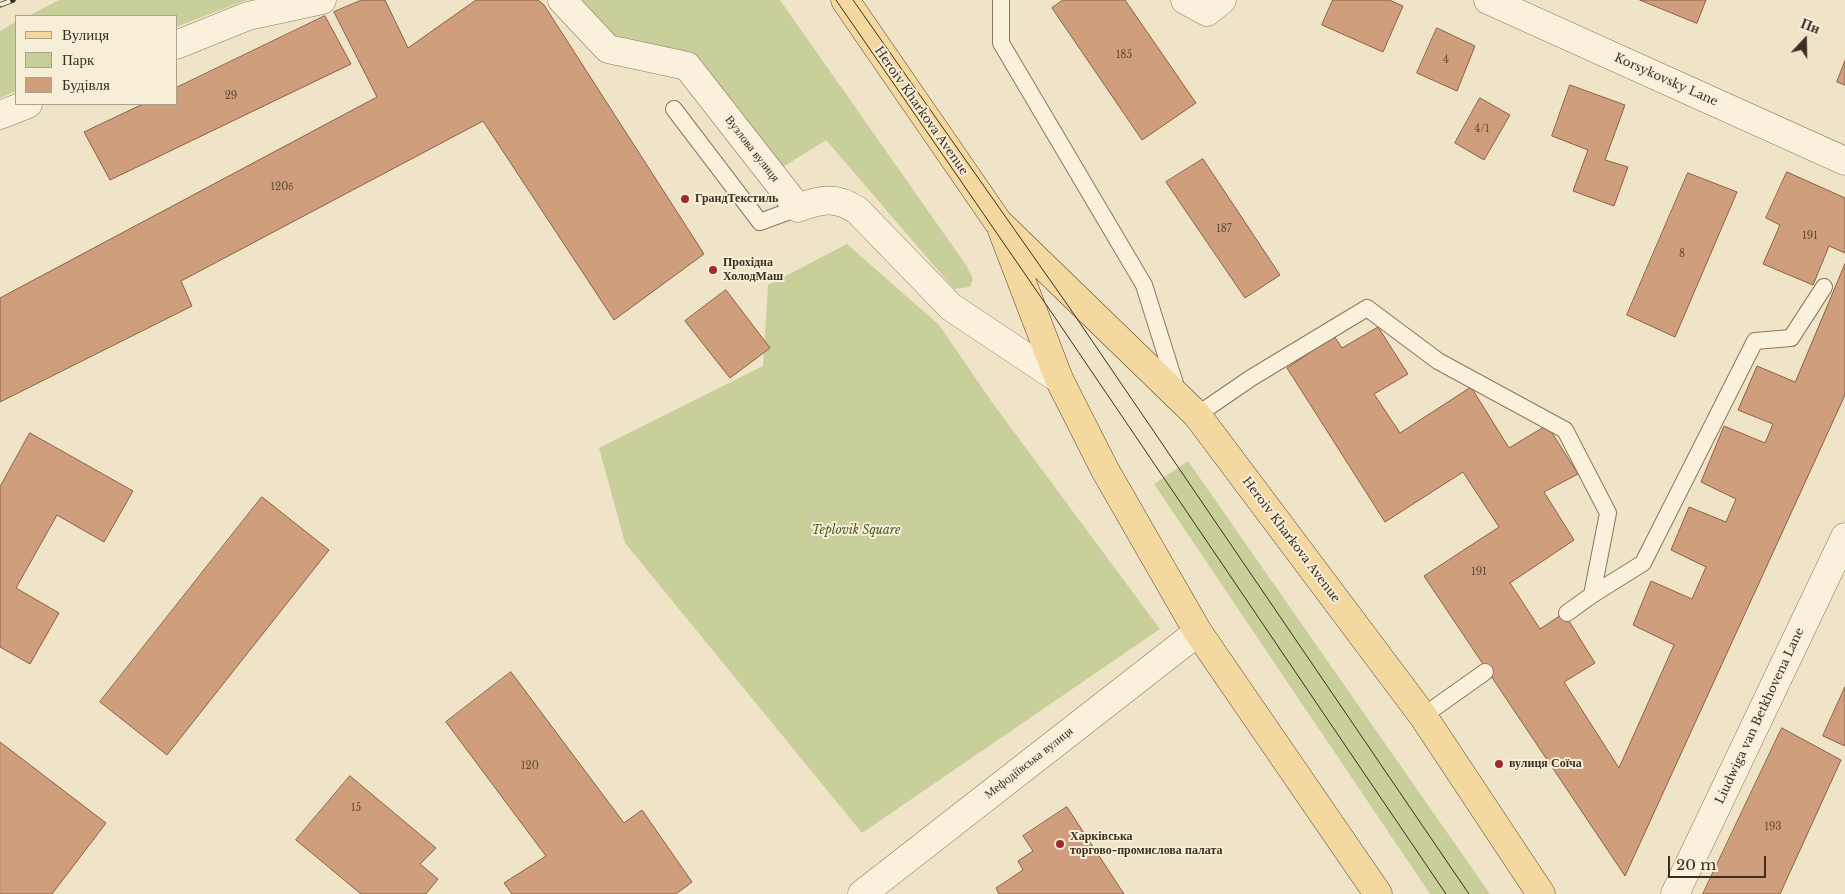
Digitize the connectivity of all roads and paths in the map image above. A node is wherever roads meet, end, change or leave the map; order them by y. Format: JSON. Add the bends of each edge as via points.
{"nodes":[{"id":1,"x":322,"y":0,"type":"edge"},
{"id":2,"x":562,"y":0,"type":"edge"},
{"id":3,"x":844,"y":0,"type":"edge"},
{"id":4,"x":1001,"y":0,"type":"edge"},
{"id":5,"x":1185,"y":0,"type":"edge"},
{"id":6,"x":1222,"y":0,"type":"edge"},
{"id":7,"x":1488,"y":0,"type":"edge"},
{"id":8,"x":178,"y":44,"type":"edge"},
{"id":9,"x":25,"y":105,"type":"edge"},
{"id":10,"x":674,"y":109,"type":"dead end"},
{"id":11,"x":0,"y":115,"type":"edge"},
{"id":12,"x":1845,"y":160,"type":"edge"},
{"id":13,"x":798,"y":208,"type":"junction"},
{"id":14,"x":998,"y":222,"type":"junction"},
{"id":15,"x":1824,"y":287,"type":"dead end"},
{"id":16,"x":1059,"y":379,"type":"junction"},
{"id":17,"x":1188,"y":406,"type":"junction"},
{"id":18,"x":1845,"y":538,"type":"edge"},
{"id":19,"x":1592,"y":595,"type":"junction"},
{"id":20,"x":1567,"y":613,"type":"dead end"},
{"id":21,"x":1198,"y":632,"type":"junction"},
{"id":22,"x":1485,"y":672,"type":"dead end"},
{"id":23,"x":1423,"y":716,"type":"junction"},
{"id":24,"x":869,"y":892,"type":"edge"},
{"id":25,"x":1378,"y":894,"type":"edge"},
{"id":26,"x":1540,"y":894,"type":"edge"},
{"id":27,"x":1676,"y":894,"type":"edge"}],
"edges":[{"from":1,"to":8,"type":"street","via":[[248,16]]},
{"from":2,"to":13,"type":"street","name":"Вузлова вулиця","via":[[608,49],[687,66]]},
{"from":3,"to":14,"type":"main road","name":"Heroiv Kharkova Avenue"},
{"from":4,"to":17,"type":"lane","via":[[1001,43],[1144,285]]},
{"from":5,"to":6,"type":"street","via":[[1207,12]]},
{"from":7,"to":12,"type":"street","name":"Korsykovsky Lane"},
{"from":9,"to":11,"type":"street"},
{"from":10,"to":13,"type":"lane","via":[[760,222]]},
{"from":13,"to":16,"type":"street","via":[[821,200],[835,199],[848,203],[951,307]]},
{"from":14,"to":16,"type":"main road","name":"Heroiv Kharkova Avenue"},
{"from":14,"to":17,"type":"main road","name":"Heroiv Kharkova Avenue"},
{"from":15,"to":19,"type":"lane","via":[[1791,338],[1755,341],[1643,563]]},
{"from":16,"to":21,"type":"main road","name":"Heroiv Kharkova Avenue","via":[[1105,470]]},
{"from":17,"to":19,"type":"lane","via":[[1251,378],[1367,308],[1438,361],[1565,430],[1608,513]]},
{"from":17,"to":23,"type":"main road","name":"Heroiv Kharkova Avenue"},
{"from":18,"to":27,"type":"street","name":"Liudwiga van Betkhovena Lane"},
{"from":19,"to":20,"type":"lane"},
{"from":21,"to":24,"type":"street","name":"Мефодіївська вулиця"},
{"from":21,"to":25,"type":"main road","name":"Heroiv Kharkova Avenue"},
{"from":22,"to":23,"type":"lane"},
{"from":23,"to":26,"type":"main road","name":"Heroiv Kharkova Avenue"}]}
